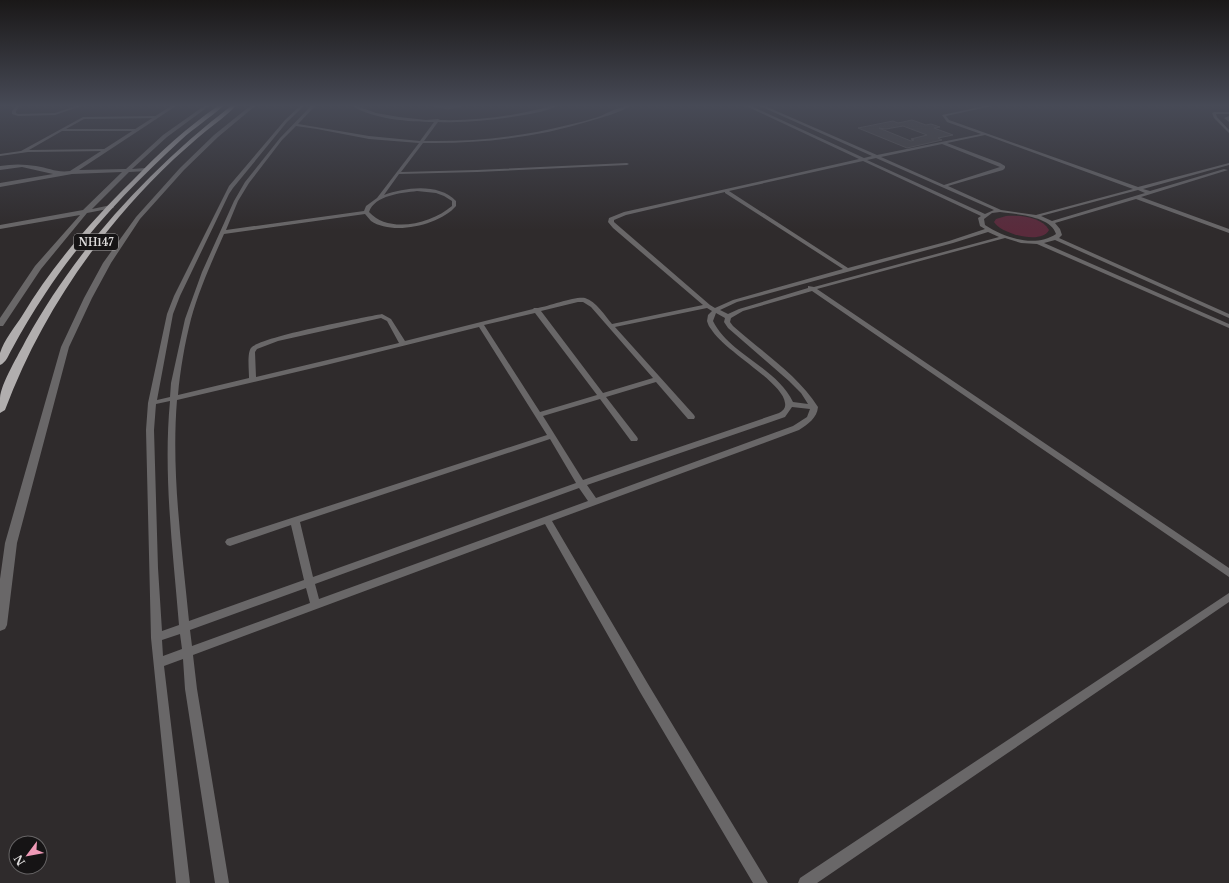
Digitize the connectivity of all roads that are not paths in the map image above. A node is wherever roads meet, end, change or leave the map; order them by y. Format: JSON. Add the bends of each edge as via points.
{"nodes":[{"id":1,"x":30,"y":147,"type":"edge"},
{"id":2,"x":110,"y":147,"type":"edge"},
{"id":3,"x":153,"y":147,"type":"edge"},
{"id":4,"x":171,"y":147,"type":"edge"},
{"id":5,"x":184,"y":147,"type":"edge"},
{"id":6,"x":204,"y":147,"type":"edge"},
{"id":7,"x":264,"y":147,"type":"edge"},
{"id":8,"x":275,"y":147,"type":"edge"},
{"id":9,"x":417,"y":147,"type":"edge"},
{"id":10,"x":838,"y":147,"type":"edge"},
{"id":11,"x":854,"y":147,"type":"edge"},
{"id":12,"x":922,"y":147,"type":"edge"},
{"id":13,"x":953,"y":147,"type":"edge"},
{"id":14,"x":1022,"y":147,"type":"edge"},
{"id":15,"x":106,"y":150,"type":"junction"},
{"id":16,"x":22,"y":152,"type":"junction"},
{"id":17,"x":0,"y":155,"type":"edge"},
{"id":18,"x":876,"y":157,"type":"junction"},
{"id":19,"x":864,"y":159,"type":"junction"},
{"id":20,"x":627,"y":164,"type":"dead end"},
{"id":21,"x":1229,"y":164,"type":"edge"},
{"id":22,"x":0,"y":168,"type":"edge"},
{"id":23,"x":1229,"y":169,"type":"edge"},
{"id":24,"x":128,"y":170,"type":"junction"},
{"id":25,"x":146,"y":170,"type":"junction"},
{"id":26,"x":72,"y":172,"type":"junction"},
{"id":27,"x":397,"y":173,"type":"junction"},
{"id":28,"x":58,"y":174,"type":"junction"},
{"id":29,"x":0,"y":185,"type":"edge"},
{"id":30,"x":944,"y":186,"type":"junction"},
{"id":31,"x":1138,"y":189,"type":"junction"},
{"id":32,"x":727,"y":192,"type":"junction"},
{"id":33,"x":1150,"y":193,"type":"junction"},
{"id":34,"x":1136,"y":197,"type":"junction"},
{"id":35,"x":379,"y":198,"type":"junction"},
{"id":36,"x":111,"y":207,"type":"junction"},
{"id":37,"x":1000,"y":211,"type":"junction"},
{"id":38,"x":85,"y":212,"type":"junction"},
{"id":39,"x":366,"y":212,"type":"junction"},
{"id":40,"x":984,"y":215,"type":"junction"},
{"id":41,"x":1037,"y":216,"type":"junction"},
{"id":42,"x":1051,"y":223,"type":"junction"},
{"id":43,"x":0,"y":227,"type":"edge"},
{"id":44,"x":988,"y":230,"type":"junction"},
{"id":45,"x":1229,"y":231,"type":"edge"},
{"id":46,"x":224,"y":232,"type":"junction"},
{"id":47,"x":1004,"y":237,"type":"junction"},
{"id":48,"x":1056,"y":238,"type":"junction"},
{"id":49,"x":1037,"y":242,"type":"junction"},
{"id":50,"x":848,"y":270,"type":"junction"},
{"id":51,"x":802,"y":282,"type":"junction"},
{"id":52,"x":812,"y":289,"type":"junction"},
{"id":53,"x":712,"y":308,"type":"junction"},
{"id":54,"x":536,"y":309,"type":"junction"},
{"id":55,"x":1229,"y":316,"type":"edge"},
{"id":56,"x":728,"y":317,"type":"junction"},
{"id":57,"x":0,"y":324,"type":"edge"},
{"id":58,"x":480,"y":324,"type":"junction"},
{"id":59,"x":611,"y":326,"type":"junction"},
{"id":60,"x":1229,"y":326,"type":"edge"},
{"id":61,"x":403,"y":343,"type":"junction"},
{"id":62,"x":0,"y":362,"type":"edge"},
{"id":63,"x":658,"y":379,"type":"junction"},
{"id":64,"x":253,"y":380,"type":"junction"},
{"id":65,"x":602,"y":396,"type":"junction"},
{"id":66,"x":174,"y":398,"type":"junction"},
{"id":67,"x":152,"y":404,"type":"junction"},
{"id":68,"x":790,"y":404,"type":"junction"},
{"id":69,"x":814,"y":407,"type":"junction"},
{"id":70,"x":0,"y":410,"type":"edge"},
{"id":71,"x":538,"y":415,"type":"junction"},
{"id":72,"x":691,"y":417,"type":"dead end"},
{"id":73,"x":552,"y":436,"type":"junction"},
{"id":74,"x":634,"y":439,"type":"dead end"},
{"id":75,"x":581,"y":484,"type":"junction"},
{"id":76,"x":594,"y":502,"type":"junction"},
{"id":77,"x":547,"y":520,"type":"junction"},
{"id":78,"x":295,"y":521,"type":"junction"},
{"id":79,"x":230,"y":542,"type":"dead end"},
{"id":80,"x":1229,"y":573,"type":"edge"},
{"id":81,"x":310,"y":582,"type":"junction"},
{"id":82,"x":1229,"y":597,"type":"edge"},
{"id":83,"x":315,"y":604,"type":"junction"},
{"id":84,"x":0,"y":625,"type":"edge"},
{"id":85,"x":185,"y":628,"type":"junction"},
{"id":86,"x":156,"y":638,"type":"junction"},
{"id":87,"x":187,"y":651,"type":"junction"},
{"id":88,"x":158,"y":662,"type":"junction"},
{"id":89,"x":183,"y":883,"type":"edge"},
{"id":90,"x":222,"y":883,"type":"edge"},
{"id":91,"x":761,"y":883,"type":"edge"},
{"id":92,"x":805,"y":883,"type":"edge"}],
"edges":[{"from":1,"to":16,"type":"lane"},
{"from":2,"to":15,"type":"street"},
{"from":3,"to":24,"type":"street"},
{"from":4,"to":25,"type":"highway","number":"NH147"},
{"from":5,"to":70,"type":"highway","number":"NH147","via":[[123,208],[55,300],[22,357]]},
{"from":6,"to":84,"type":"street","via":[[138,218],[107,263],[65,347],[11,543]]},
{"from":7,"to":67,"type":"lane","via":[[231,186],[177,296],[170,314]]},
{"from":8,"to":46,"type":"lane","via":[[236,201]]},
{"from":9,"to":27,"type":"lane"},
{"from":10,"to":19,"type":"lane"},
{"from":11,"to":18,"type":"lane"},
{"from":12,"to":18,"type":"lane"},
{"from":13,"to":30,"type":"lane","via":[[1002,167]]},
{"from":14,"to":31,"type":"lane"},
{"from":15,"to":16,"type":"lane"},
{"from":15,"to":26,"type":"street"},
{"from":16,"to":17,"type":"lane"},
{"from":18,"to":19,"type":"lane"},
{"from":18,"to":30,"type":"lane"},
{"from":19,"to":32,"type":"lane"},
{"from":19,"to":40,"type":"lane"},
{"from":20,"to":27,"type":"lane"},
{"from":21,"to":31,"type":"lane"},
{"from":22,"to":28,"type":"street","via":[[33,166]]},
{"from":23,"to":33,"type":"lane"},
{"from":24,"to":25,"type":"street"},
{"from":24,"to":26,"type":"street"},
{"from":24,"to":38,"type":"street"},
{"from":25,"to":36,"type":"highway","number":"NH147"},
{"from":26,"to":28,"type":"street"},
{"from":27,"to":35,"type":"lane"},
{"from":28,"to":29,"type":"street"},
{"from":30,"to":37,"type":"lane"},
{"from":31,"to":33,"type":"lane"},
{"from":31,"to":41,"type":"lane"},
{"from":32,"to":50,"type":"lane"},
{"from":32,"to":53,"type":"lane","via":[[611,219],[615,227]]},
{"from":33,"to":34,"type":"lane"},
{"from":34,"to":42,"type":"lane"},
{"from":34,"to":45,"type":"lane"},
{"from":35,"to":39,"type":"lane"},
{"from":35,"to":39,"type":"lane","via":[[404,191],[429,190],[449,196],[454,201],[454,206],[441,218],[414,225],[385,224],[375,221]]},
{"from":36,"to":38,"type":"street"},
{"from":36,"to":62,"type":"highway","number":"NH147","via":[[57,268],[34,302]]},
{"from":37,"to":40,"type":"lane"},
{"from":37,"to":41,"type":"lane"},
{"from":38,"to":43,"type":"street"},
{"from":38,"to":57,"type":"street","via":[[22,289]]},
{"from":39,"to":46,"type":"lane"},
{"from":40,"to":44,"type":"lane","via":[[981,222]]},
{"from":41,"to":42,"type":"lane"},
{"from":42,"to":48,"type":"lane","via":[[1059,231]]},
{"from":44,"to":47,"type":"lane"},
{"from":44,"to":50,"type":"lane"},
{"from":46,"to":66,"type":"lane","via":[[205,272],[188,319]]},
{"from":47,"to":49,"type":"lane"},
{"from":47,"to":52,"type":"lane"},
{"from":48,"to":49,"type":"lane"},
{"from":48,"to":55,"type":"lane"},
{"from":49,"to":60,"type":"lane"},
{"from":50,"to":51,"type":"lane"},
{"from":51,"to":52,"type":"lane"},
{"from":51,"to":53,"type":"lane"},
{"from":52,"to":56,"type":"lane","via":[[741,310]]},
{"from":52,"to":80,"type":"lane"},
{"from":53,"to":56,"type":"lane"},
{"from":53,"to":59,"type":"lane"},
{"from":53,"to":68,"type":"lane","via":[[710,322],[714,328],[788,397]]},
{"from":54,"to":58,"type":"lane"},
{"from":54,"to":59,"type":"lane","via":[[584,300]]},
{"from":54,"to":65,"type":"lane"},
{"from":56,"to":69,"type":"lane","via":[[730,327],[796,382]]},
{"from":58,"to":61,"type":"lane"},
{"from":58,"to":71,"type":"lane"},
{"from":59,"to":63,"type":"lane"},
{"from":61,"to":64,"type":"lane"},
{"from":61,"to":64,"type":"lane","via":[[389,320],[382,316],[276,339],[254,348]]},
{"from":63,"to":65,"type":"lane"},
{"from":63,"to":72,"type":"lane"},
{"from":64,"to":66,"type":"lane"},
{"from":65,"to":71,"type":"lane"},
{"from":65,"to":74,"type":"lane"},
{"from":66,"to":67,"type":"lane"},
{"from":66,"to":85,"type":"lane","via":[[171,428],[174,517]]},
{"from":67,"to":86,"type":"lane","via":[[150,438]]},
{"from":68,"to":69,"type":"lane"},
{"from":68,"to":75,"type":"lane","via":[[782,415],[772,419]]},
{"from":69,"to":76,"type":"lane","via":[[813,414],[796,428]]},
{"from":71,"to":73,"type":"lane"},
{"from":73,"to":75,"type":"lane"},
{"from":73,"to":78,"type":"lane"},
{"from":75,"to":76,"type":"lane"},
{"from":75,"to":81,"type":"lane"},
{"from":76,"to":77,"type":"lane"},
{"from":77,"to":83,"type":"lane"},
{"from":77,"to":91,"type":"lane"},
{"from":78,"to":79,"type":"lane"},
{"from":78,"to":81,"type":"lane"},
{"from":81,"to":83,"type":"lane"},
{"from":81,"to":85,"type":"lane"},
{"from":82,"to":92,"type":"lane"},
{"from":83,"to":87,"type":"lane"},
{"from":85,"to":86,"type":"lane"},
{"from":85,"to":87,"type":"lane"},
{"from":86,"to":88,"type":"lane"},
{"from":87,"to":88,"type":"lane"},
{"from":87,"to":90,"type":"lane"},
{"from":88,"to":89,"type":"lane"}]}
